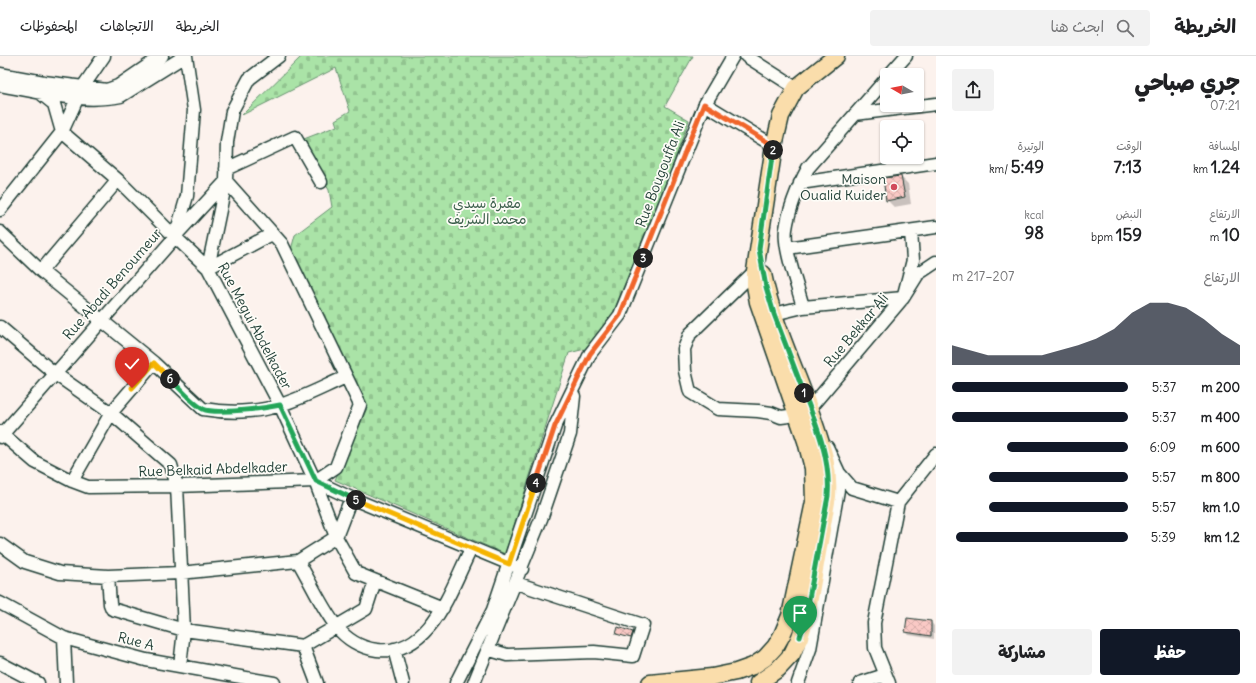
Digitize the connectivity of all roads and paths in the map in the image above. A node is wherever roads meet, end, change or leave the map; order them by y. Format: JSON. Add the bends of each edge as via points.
{"nodes":[{"id":1,"x":104,"y":56,"type":"edge"},
{"id":2,"x":162,"y":56,"type":"edge"},
{"id":3,"x":186,"y":56,"type":"edge"},
{"id":4,"x":279,"y":56,"type":"edge"},
{"id":5,"x":732,"y":56,"type":"edge"},
{"id":6,"x":746,"y":56,"type":"edge"},
{"id":7,"x":836,"y":56,"type":"edge"},
{"id":8,"x":906,"y":56,"type":"edge"},
{"id":9,"x":895,"y":68,"type":"edge"},
{"id":10,"x":0,"y":74,"type":"edge"},
{"id":11,"x":0,"y":85,"type":"edge"},
{"id":12,"x":880,"y":86,"type":"edge"},
{"id":13,"x":796,"y":88,"type":"junction"},
{"id":14,"x":39,"y":92,"type":"junction"},
{"id":15,"x":80,"y":93,"type":"junction"},
{"id":16,"x":704,"y":104,"type":"junction"},
{"id":17,"x":936,"y":104,"type":"edge"},
{"id":18,"x":855,"y":114,"type":"junction"},
{"id":19,"x":62,"y":132,"type":"junction"},
{"id":20,"x":774,"y":146,"type":"junction"},
{"id":21,"x":936,"y":163,"type":"edge"},
{"id":22,"x":226,"y":175,"type":"junction"},
{"id":23,"x":118,"y":180,"type":"junction"},
{"id":24,"x":321,"y":182,"type":"dead end"},
{"id":25,"x":800,"y":183,"type":"junction"},
{"id":26,"x":0,"y":210,"type":"edge"},
{"id":27,"x":936,"y":227,"type":"edge"},
{"id":28,"x":911,"y":230,"type":"junction"},
{"id":29,"x":0,"y":232,"type":"edge"},
{"id":30,"x":272,"y":234,"type":"junction"},
{"id":31,"x":174,"y":237,"type":"junction"},
{"id":32,"x":787,"y":248,"type":"junction"},
{"id":33,"x":759,"y":249,"type":"junction"},
{"id":34,"x":936,"y":262,"type":"edge"},
{"id":35,"x":208,"y":268,"type":"junction"},
{"id":36,"x":41,"y":271,"type":"junction"},
{"id":37,"x":755,"y":271,"type":"junction"},
{"id":38,"x":903,"y":298,"type":"junction"},
{"id":39,"x":803,"y":307,"type":"junction"},
{"id":40,"x":774,"y":314,"type":"junction"},
{"id":41,"x":102,"y":320,"type":"junction"},
{"id":42,"x":0,"y":327,"type":"edge"},
{"id":43,"x":154,"y":363,"type":"junction"},
{"id":44,"x":54,"y":373,"type":"junction"},
{"id":45,"x":346,"y":377,"type":"junction"},
{"id":46,"x":575,"y":389,"type":"junction"},
{"id":47,"x":280,"y":405,"type":"junction"},
{"id":48,"x":804,"y":412,"type":"junction"},
{"id":49,"x":111,"y":413,"type":"junction"},
{"id":50,"x":818,"y":433,"type":"junction"},
{"id":51,"x":1,"y":434,"type":"edge"},
{"id":52,"x":936,"y":454,"type":"edge"},
{"id":53,"x":839,"y":473,"type":"junction"},
{"id":54,"x":72,"y":481,"type":"junction"},
{"id":55,"x":316,"y":481,"type":"junction"},
{"id":56,"x":177,"y":486,"type":"junction"},
{"id":57,"x":852,"y":488,"type":"junction"},
{"id":58,"x":838,"y":490,"type":"junction"},
{"id":59,"x":351,"y":498,"type":"junction"},
{"id":60,"x":898,"y":502,"type":"junction"},
{"id":61,"x":336,"y":538,"type":"junction"},
{"id":62,"x":0,"y":544,"type":"edge"},
{"id":63,"x":470,"y":549,"type":"junction"},
{"id":64,"x":298,"y":561,"type":"junction"},
{"id":65,"x":509,"y":564,"type":"junction"},
{"id":66,"x":522,"y":569,"type":"junction"},
{"id":67,"x":180,"y":573,"type":"junction"},
{"id":68,"x":108,"y":576,"type":"junction"},
{"id":69,"x":376,"y":581,"type":"junction"},
{"id":70,"x":516,"y":583,"type":"junction"},
{"id":71,"x":0,"y":604,"type":"edge"},
{"id":72,"x":443,"y":608,"type":"junction"},
{"id":73,"x":336,"y":627,"type":"junction"},
{"id":74,"x":184,"y":630,"type":"junction"},
{"id":75,"x":64,"y":638,"type":"junction"},
{"id":76,"x":304,"y":646,"type":"junction"},
{"id":77,"x":394,"y":649,"type":"junction"},
{"id":78,"x":487,"y":649,"type":"junction"},
{"id":79,"x":0,"y":663,"type":"edge"},
{"id":80,"x":180,"y":666,"type":"junction"},
{"id":81,"x":887,"y":679,"type":"edge"},
{"id":82,"x":38,"y":683,"type":"edge"},
{"id":83,"x":66,"y":683,"type":"edge"},
{"id":84,"x":274,"y":683,"type":"edge"},
{"id":85,"x":317,"y":683,"type":"edge"},
{"id":86,"x":403,"y":683,"type":"edge"},
{"id":87,"x":456,"y":683,"type":"edge"},
{"id":88,"x":474,"y":683,"type":"edge"},
{"id":89,"x":650,"y":683,"type":"edge"},
{"id":90,"x":758,"y":683,"type":"edge"},
{"id":91,"x":798,"y":683,"type":"edge"},
{"id":92,"x":860,"y":683,"type":"edge"}],
"edges":[{"from":1,"to":15,"type":"street"},
{"from":2,"to":15,"type":"street","via":[[118,86]]},
{"from":3,"to":15,"type":"street","via":[[121,96],[109,99]]},
{"from":3,"to":31,"type":"street","name":"Rue Abadi Benoumeur","via":[[194,110],[187,196]]},
{"from":4,"to":22,"type":"street","via":[[249,80],[232,111],[227,142]]},
{"from":5,"to":16,"type":"street","name":"Rue Bougouffa Ali"},
{"from":6,"to":13,"type":"street"},
{"from":7,"to":13,"type":"main road"},
{"from":8,"to":9,"type":"street"},
{"from":10,"to":15,"type":"street"},
{"from":11,"to":14,"type":"street"},
{"from":12,"to":18,"type":"street"},
{"from":13,"to":20,"type":"main road","via":[[781,116]]},
{"from":14,"to":15,"type":"street"},
{"from":14,"to":19,"type":"street","via":[[54,104]]},
{"from":15,"to":19,"type":"street"},
{"from":16,"to":20,"type":"street"},
{"from":16,"to":46,"type":"street","name":"Rue Bougouffa Ali","via":[[620,315],[590,354]]},
{"from":17,"to":18,"type":"street"},
{"from":18,"to":25,"type":"street","via":[[808,168]]},
{"from":19,"to":23,"type":"street","name":"Rue Megui Abdelkader"},
{"from":19,"to":26,"type":"street"},
{"from":20,"to":33,"type":"main road"},
{"from":21,"to":25,"type":"street"},
{"from":22,"to":24,"type":"street","via":[[295,137]]},
{"from":22,"to":30,"type":"street"},
{"from":22,"to":31,"type":"street"},
{"from":22,"to":35,"type":"street"},
{"from":23,"to":31,"type":"street","name":"Rue Megui Abdelkader"},
{"from":23,"to":36,"type":"street"},
{"from":25,"to":32,"type":"street","via":[[786,229]]},
{"from":27,"to":28,"type":"street"},
{"from":28,"to":32,"type":"street"},
{"from":28,"to":38,"type":"street","via":[[913,260]]},
{"from":29,"to":36,"type":"street"},
{"from":30,"to":35,"type":"street"},
{"from":30,"to":45,"type":"street","via":[[282,244]]},
{"from":31,"to":35,"type":"street","name":"Rue Megui Abdelkader"},
{"from":31,"to":41,"type":"street","name":"Rue Abadi Benoumeur"},
{"from":32,"to":39,"type":"street"},
{"from":33,"to":37,"type":"main road"},
{"from":33,"to":40,"type":"main road"},
{"from":34,"to":38,"type":"street","name":"Rue Bekkar Ali","via":[[918,274]]},
{"from":35,"to":47,"type":"street","name":"Rue Megui Abdelkader"},
{"from":36,"to":41,"type":"street"},
{"from":37,"to":48,"type":"main road","via":[[758,302]]},
{"from":37,"to":48,"type":"street","via":[[690,334],[684,349],[685,371],[690,392],[718,409],[758,411],[781,417]]},
{"from":38,"to":39,"type":"street"},
{"from":38,"to":48,"type":"street","name":"Rue Bekkar Ali"},
{"from":39,"to":40,"type":"street"},
{"from":40,"to":48,"type":"main road"},
{"from":41,"to":43,"type":"street"},
{"from":41,"to":44,"type":"street","name":"Rue Abadi Benoumeur"},
{"from":42,"to":44,"type":"street"},
{"from":43,"to":47,"type":"street","via":[[203,409],[261,410]]},
{"from":43,"to":49,"type":"street"},
{"from":44,"to":49,"type":"street"},
{"from":44,"to":51,"type":"street","name":"Rue Abadi Benoumeur"},
{"from":45,"to":47,"type":"street"},
{"from":45,"to":55,"type":"street","via":[[360,405],[336,467]]},
{"from":46,"to":65,"type":"street","via":[[555,426]]},
{"from":46,"to":66,"type":"street","via":[[570,434]]},
{"from":47,"to":55,"type":"street","name":"Rue Megui Abdelkader"},
{"from":48,"to":50,"type":"main road"},
{"from":48,"to":89,"type":"main road","via":[[813,468],[814,502],[790,616],[782,635],[765,658],[753,666],[712,677]]},
{"from":49,"to":54,"type":"street"},
{"from":49,"to":56,"type":"street","via":[[171,465]]},
{"from":50,"to":53,"type":"street"},
{"from":50,"to":90,"type":"main road","via":[[830,478],[806,615],[792,654],[778,669]]},
{"from":51,"to":54,"type":"street","name":"Rue Belkaid Abdelkader","via":[[35,462]]},
{"from":52,"to":60,"type":"street"},
{"from":53,"to":57,"type":"street"},
{"from":53,"to":58,"type":"street"},
{"from":54,"to":56,"type":"street","name":"Rue Belkaid Abdelkader","via":[[88,487]]},
{"from":55,"to":56,"type":"street","name":"Rue Belkaid Abdelkader"},
{"from":55,"to":59,"type":"street","name":"Rue Belkaid Abdelkader"},
{"from":55,"to":61,"type":"street","name":"Rue Megui Abdelkader"},
{"from":56,"to":67,"type":"street"},
{"from":57,"to":58,"type":"street"},
{"from":57,"to":60,"type":"street"},
{"from":58,"to":91,"type":"street","via":[[810,649]]},
{"from":59,"to":61,"type":"street"},
{"from":59,"to":63,"type":"street","name":"Rue Belkaid Abdelkader"},
{"from":60,"to":81,"type":"street","via":[[874,623],[876,648]]},
{"from":61,"to":64,"type":"street"},
{"from":61,"to":69,"type":"street","name":"Rue Megui Abdelkader","via":[[356,573]]},
{"from":62,"to":68,"type":"street","via":[[25,562],[60,573]]},
{"from":63,"to":65,"type":"street","name":"Rue Belkaid Abdelkader"},
{"from":63,"to":72,"type":"street"},
{"from":64,"to":67,"type":"street"},
{"from":64,"to":73,"type":"street"},
{"from":65,"to":66,"type":"street","name":"Rue Belkaid Abdelkader"},
{"from":65,"to":87,"type":"street","via":[[493,610]]},
{"from":66,"to":70,"type":"street"},
{"from":67,"to":68,"type":"street"},
{"from":67,"to":74,"type":"street"},
{"from":68,"to":74,"type":"street","via":[[112,609]]},
{"from":69,"to":72,"type":"street","name":"Rue Megui Abdelkader"},
{"from":69,"to":73,"type":"street","via":[[366,609]]},
{"from":70,"to":78,"type":"street"},
{"from":70,"to":78,"type":"street","via":[[643,625],[633,656],[594,652],[507,655]]},
{"from":71,"to":75,"type":"street","name":"Rue A"},
{"from":72,"to":77,"type":"street","via":[[420,638]]},
{"from":73,"to":76,"type":"street"},
{"from":73,"to":77,"type":"street","via":[[357,644],[372,649]]},
{"from":74,"to":76,"type":"street"},
{"from":74,"to":80,"type":"street"},
{"from":75,"to":80,"type":"street","name":"Rue A","via":[[146,660]]},
{"from":75,"to":83,"type":"street"},
{"from":76,"to":85,"type":"street"},
{"from":77,"to":86,"type":"street"},
{"from":78,"to":88,"type":"street"},
{"from":79,"to":82,"type":"street"},
{"from":80,"to":84,"type":"street","name":"Rue A"},
{"from":81,"to":92,"type":"street"}]}
